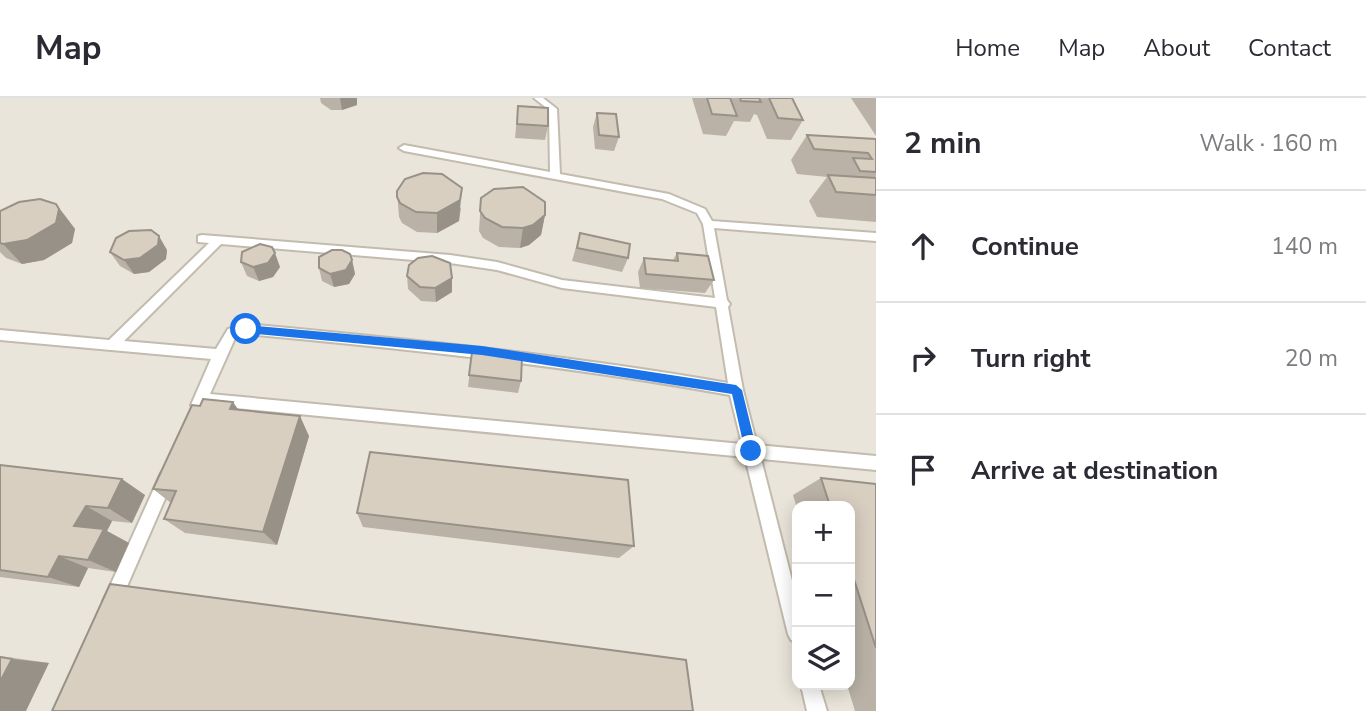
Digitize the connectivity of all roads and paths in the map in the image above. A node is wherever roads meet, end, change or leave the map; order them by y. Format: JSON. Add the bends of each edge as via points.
{"nodes":[{"id":1,"x":538,"y":98,"type":"edge"},
{"id":2,"x":404,"y":148,"type":"dead end"},
{"id":3,"x":555,"y":176,"type":"junction"},
{"id":4,"x":708,"y":224,"type":"junction"},
{"id":5,"x":876,"y":237,"type":"edge"},
{"id":6,"x":202,"y":239,"type":"dead end"},
{"id":7,"x":219,"y":240,"type":"junction"},
{"id":8,"x":723,"y":303,"type":"junction"},
{"id":9,"x":0,"y":335,"type":"edge"},
{"id":10,"x":113,"y":345,"type":"junction"},
{"id":11,"x":220,"y":355,"type":"junction"},
{"id":12,"x":736,"y":390,"type":"junction"},
{"id":13,"x":201,"y":399,"type":"junction"},
{"id":14,"x":190,"y":424,"type":"edge"},
{"id":15,"x":751,"y":451,"type":"junction"},
{"id":16,"x":173,"y":461,"type":"edge"},
{"id":17,"x":876,"y":463,"type":"edge"},
{"id":18,"x":107,"y":611,"type":"edge"},
{"id":19,"x":795,"y":627,"type":"edge"},
{"id":20,"x":811,"y":690,"type":"edge"},
{"id":21,"x":817,"y":711,"type":"edge"}],
"edges":[{"from":1,"to":3,"type":"lane","via":[[553,109]]},
{"from":2,"to":3,"type":"lane"},
{"from":3,"to":4,"type":"lane","via":[[665,196],[701,211]]},
{"from":4,"to":5,"type":"lane"},
{"from":4,"to":8,"type":"lane"},
{"from":6,"to":7,"type":"lane"},
{"from":7,"to":8,"type":"lane","via":[[450,259],[562,284]]},
{"from":7,"to":10,"type":"lane"},
{"from":8,"to":12,"type":"lane"},
{"from":9,"to":10,"type":"lane"},
{"from":10,"to":11,"type":"lane"},
{"from":11,"to":12,"type":"lane","via":[[232,332],[246,329],[482,350]]},
{"from":11,"to":13,"type":"lane"},
{"from":12,"to":15,"type":"lane"},
{"from":13,"to":14,"type":"lane"},
{"from":13,"to":15,"type":"lane"},
{"from":15,"to":17,"type":"lane"},
{"from":15,"to":19,"type":"lane"},
{"from":16,"to":18,"type":"lane"},
{"from":20,"to":21,"type":"lane"}]}
